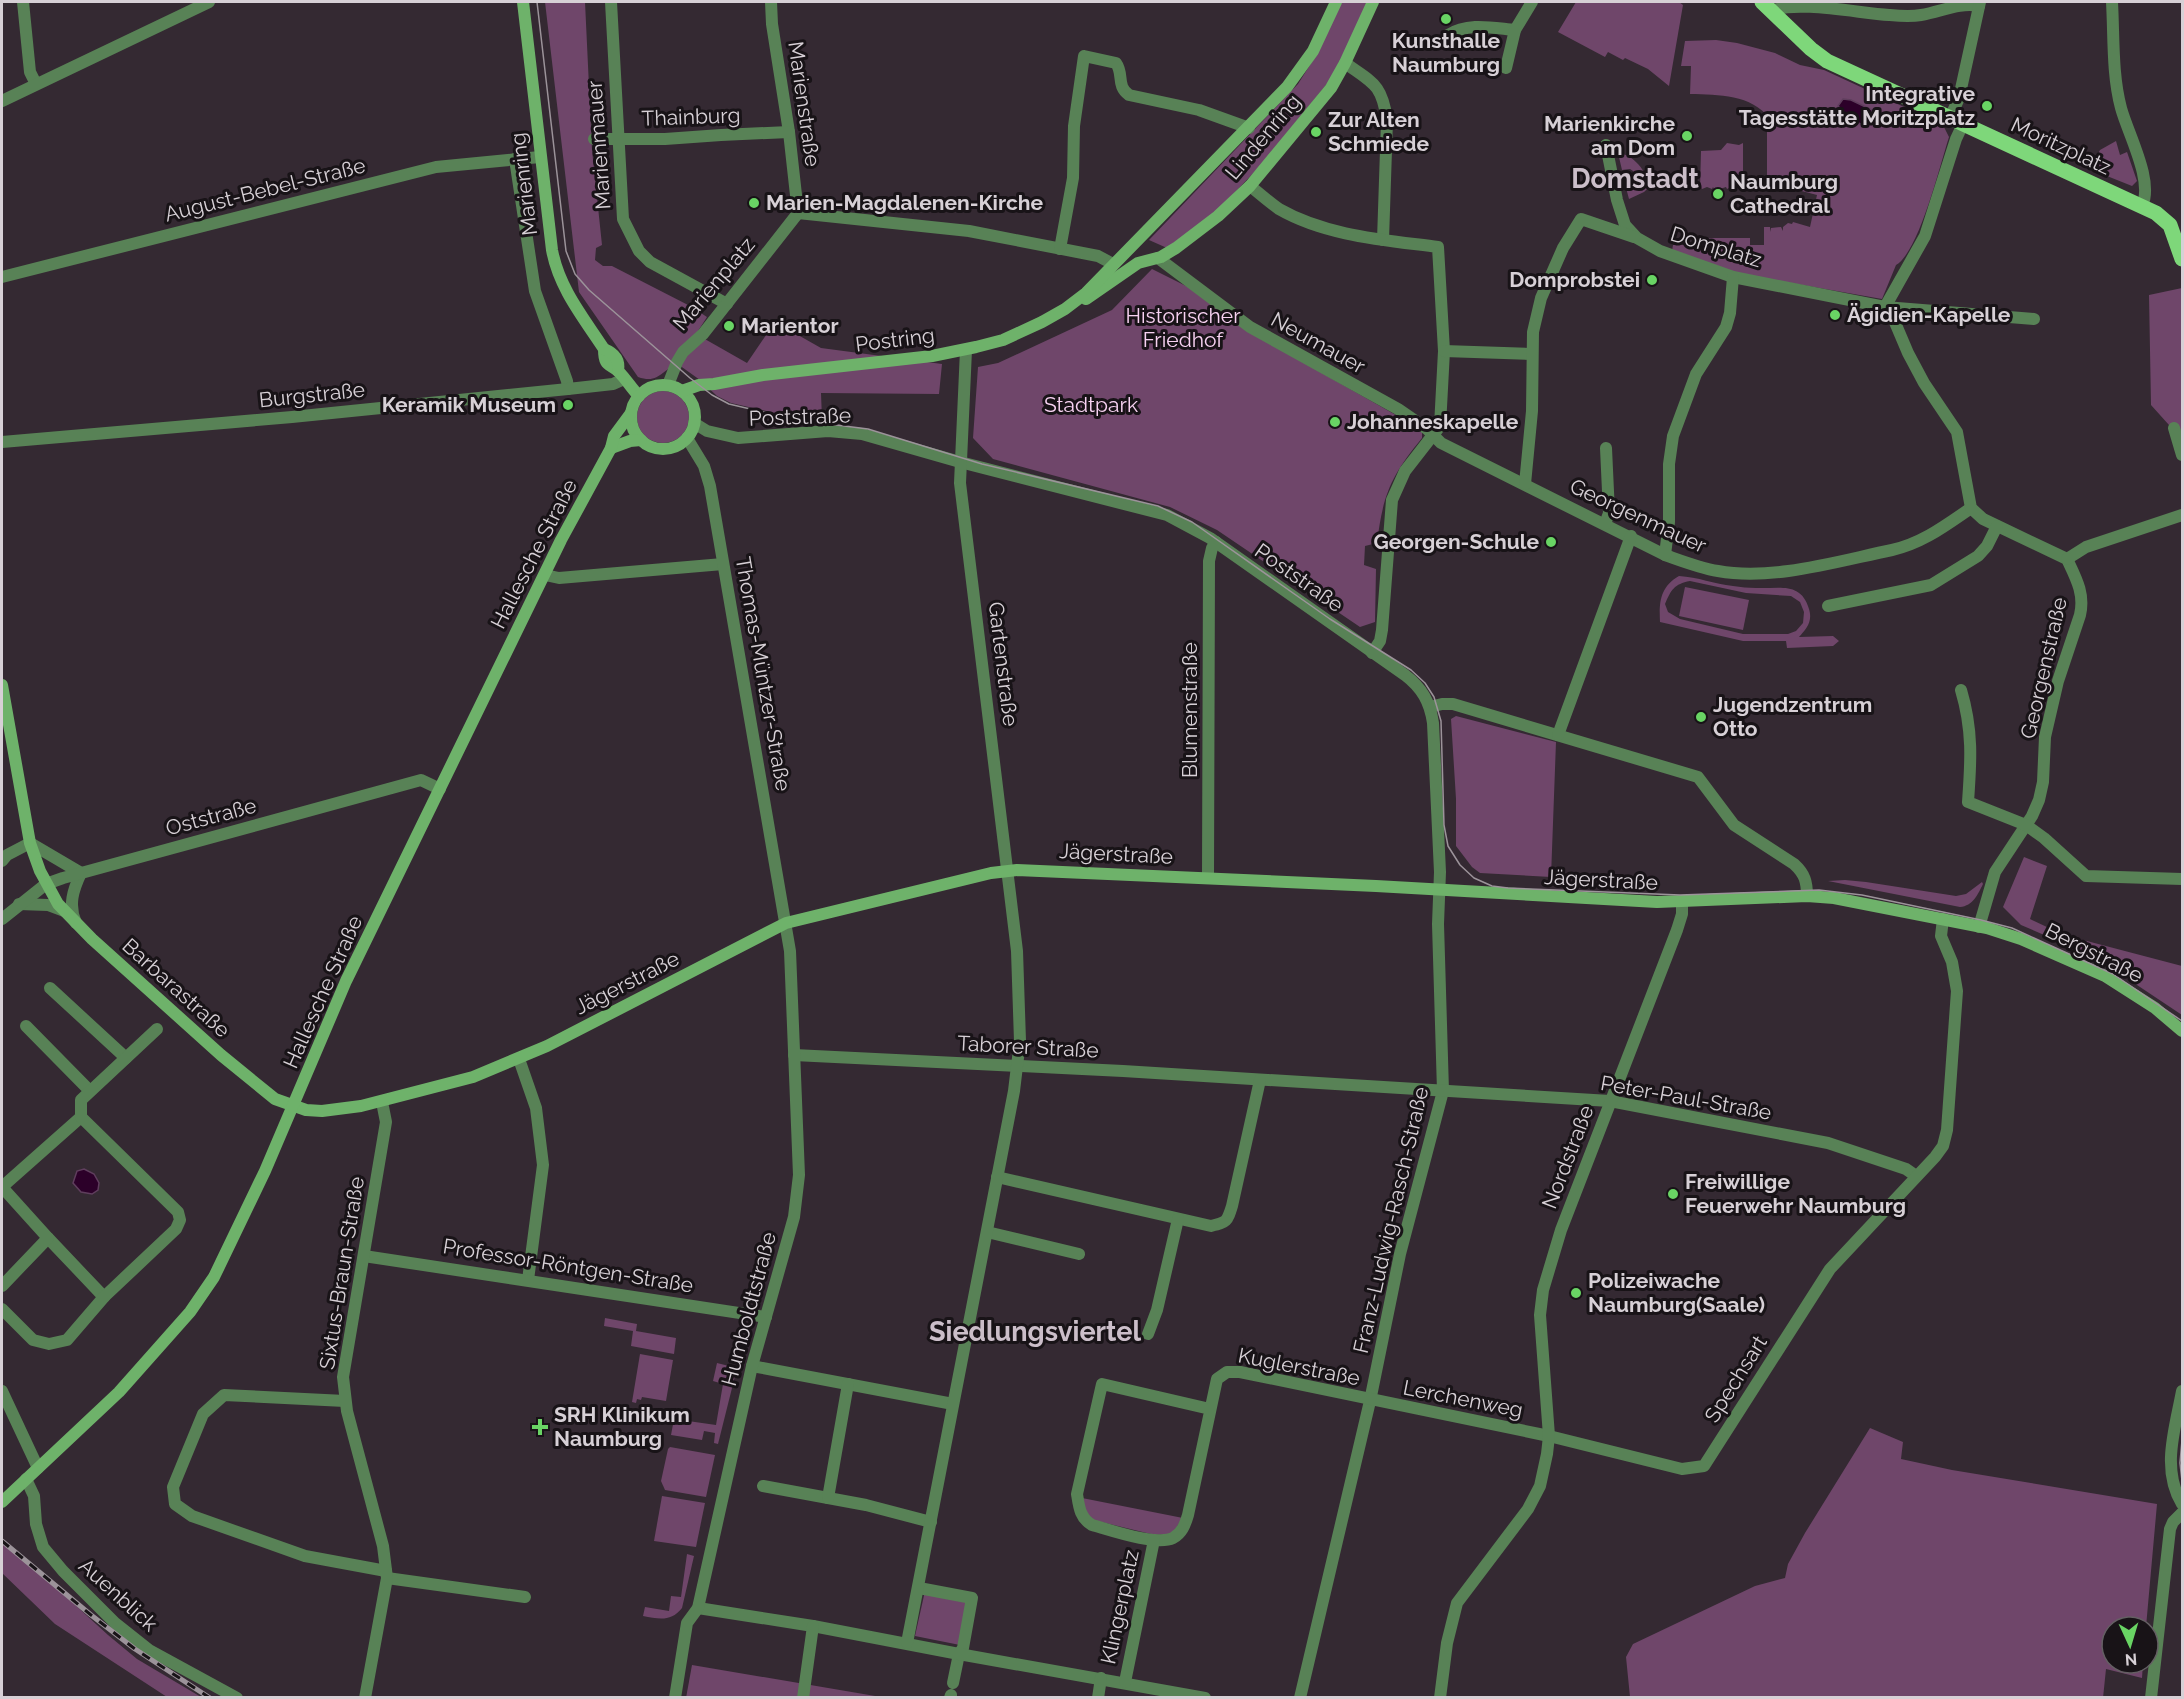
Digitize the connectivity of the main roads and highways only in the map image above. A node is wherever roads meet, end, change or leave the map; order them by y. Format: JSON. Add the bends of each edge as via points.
{"nodes":[{"id":1,"x":523,"y":2,"type":"edge"},
{"id":2,"x":1336,"y":2,"type":"edge"},
{"id":3,"x":1374,"y":2,"type":"edge"},
{"id":4,"x":1767,"y":6,"type":"edge"},
{"id":5,"x":2178,"y":230,"type":"edge"},
{"id":6,"x":1131,"y":246,"type":"junction"},
{"id":7,"x":2182,"y":259,"type":"edge"},
{"id":8,"x":1143,"y":261,"type":"junction"},
{"id":9,"x":1113,"y":264,"type":"junction"},
{"id":10,"x":1119,"y":277,"type":"junction"},
{"id":11,"x":1072,"y":304,"type":"junction"},
{"id":12,"x":714,"y":384,"type":"junction"},
{"id":13,"x":682,"y":391,"type":"junction"},
{"id":14,"x":639,"y":396,"type":"junction"},
{"id":15,"x":694,"y":407,"type":"junction"},
{"id":16,"x":631,"y":413,"type":"junction"},
{"id":17,"x":641,"y":440,"type":"junction"},
{"id":18,"x":611,"y":448,"type":"junction"},
{"id":19,"x":2,"y":685,"type":"edge"},
{"id":20,"x":1979,"y":927,"type":"joint"},
{"id":21,"x":2182,"y":1031,"type":"edge"},
{"id":22,"x":294,"y":1107,"type":"junction"},
{"id":23,"x":2,"y":1502,"type":"edge"}],
"edges":[{"from":1,"to":14,"type":"main road","name":"Marienring","via":[[558,275],[570,300],[604,349],[611,369]]},
{"from":2,"to":6,"type":"main road","name":"Lindenring","via":[[1302,69]]},
{"from":3,"to":8,"type":"main road","name":"Lindenring","via":[[1331,88],[1250,186],[1176,248]]},
{"from":4,"to":5,"type":"main road","name":"Moritzplatz","via":[[1827,60],[2142,206]]},
{"from":5,"to":7,"type":"main road"},
{"from":6,"to":8,"type":"main road","via":[[1134,256]]},
{"from":6,"to":9,"type":"main road","name":"Lindenring"},
{"from":8,"to":10,"type":"main road","name":"Lindenring"},
{"from":9,"to":10,"type":"main road"},
{"from":9,"to":11,"type":"main road","name":"Lindenring"},
{"from":10,"to":11,"type":"main road","name":"Lindenring","via":[[1094,295]]},
{"from":11,"to":12,"type":"main road","name":"Postring","via":[[1021,332],[966,350]]},
{"from":12,"to":13,"type":"main road","name":"Postring"},
{"from":12,"to":15,"type":"main road"},
{"from":13,"to":14,"type":"main road","via":[[668,385],[650,387]]},
{"from":13,"to":15,"type":"main road"},
{"from":14,"to":16,"type":"main road"},
{"from":15,"to":17,"type":"main road","via":[[694,423],[687,438],[678,445],[655,448]]},
{"from":16,"to":17,"type":"main road"},
{"from":16,"to":18,"type":"main road","name":"Hallesche Straße","via":[[614,436]]},
{"from":17,"to":18,"type":"main road"},
{"from":18,"to":22,"type":"main road","name":"Hallesche Straße","via":[[561,540],[346,981]]},
{"from":19,"to":22,"type":"main road","name":"Barbarastraße","via":[[30,843],[46,884],[64,911],[221,1054],[275,1099]]},
{"from":20,"to":21,"type":"main road","name":"Bergstraße","via":[[2021,939],[2105,976],[2155,1008]]},
{"from":20,"to":22,"type":"main road","name":"Jägerstraße","via":[[1807,896],[1682,903],[1008,871],[786,923],[519,1059],[473,1077],[349,1109]]},
{"from":22,"to":23,"type":"main road","name":"Hallesche Straße","via":[[203,1295],[119,1392]]}]}
